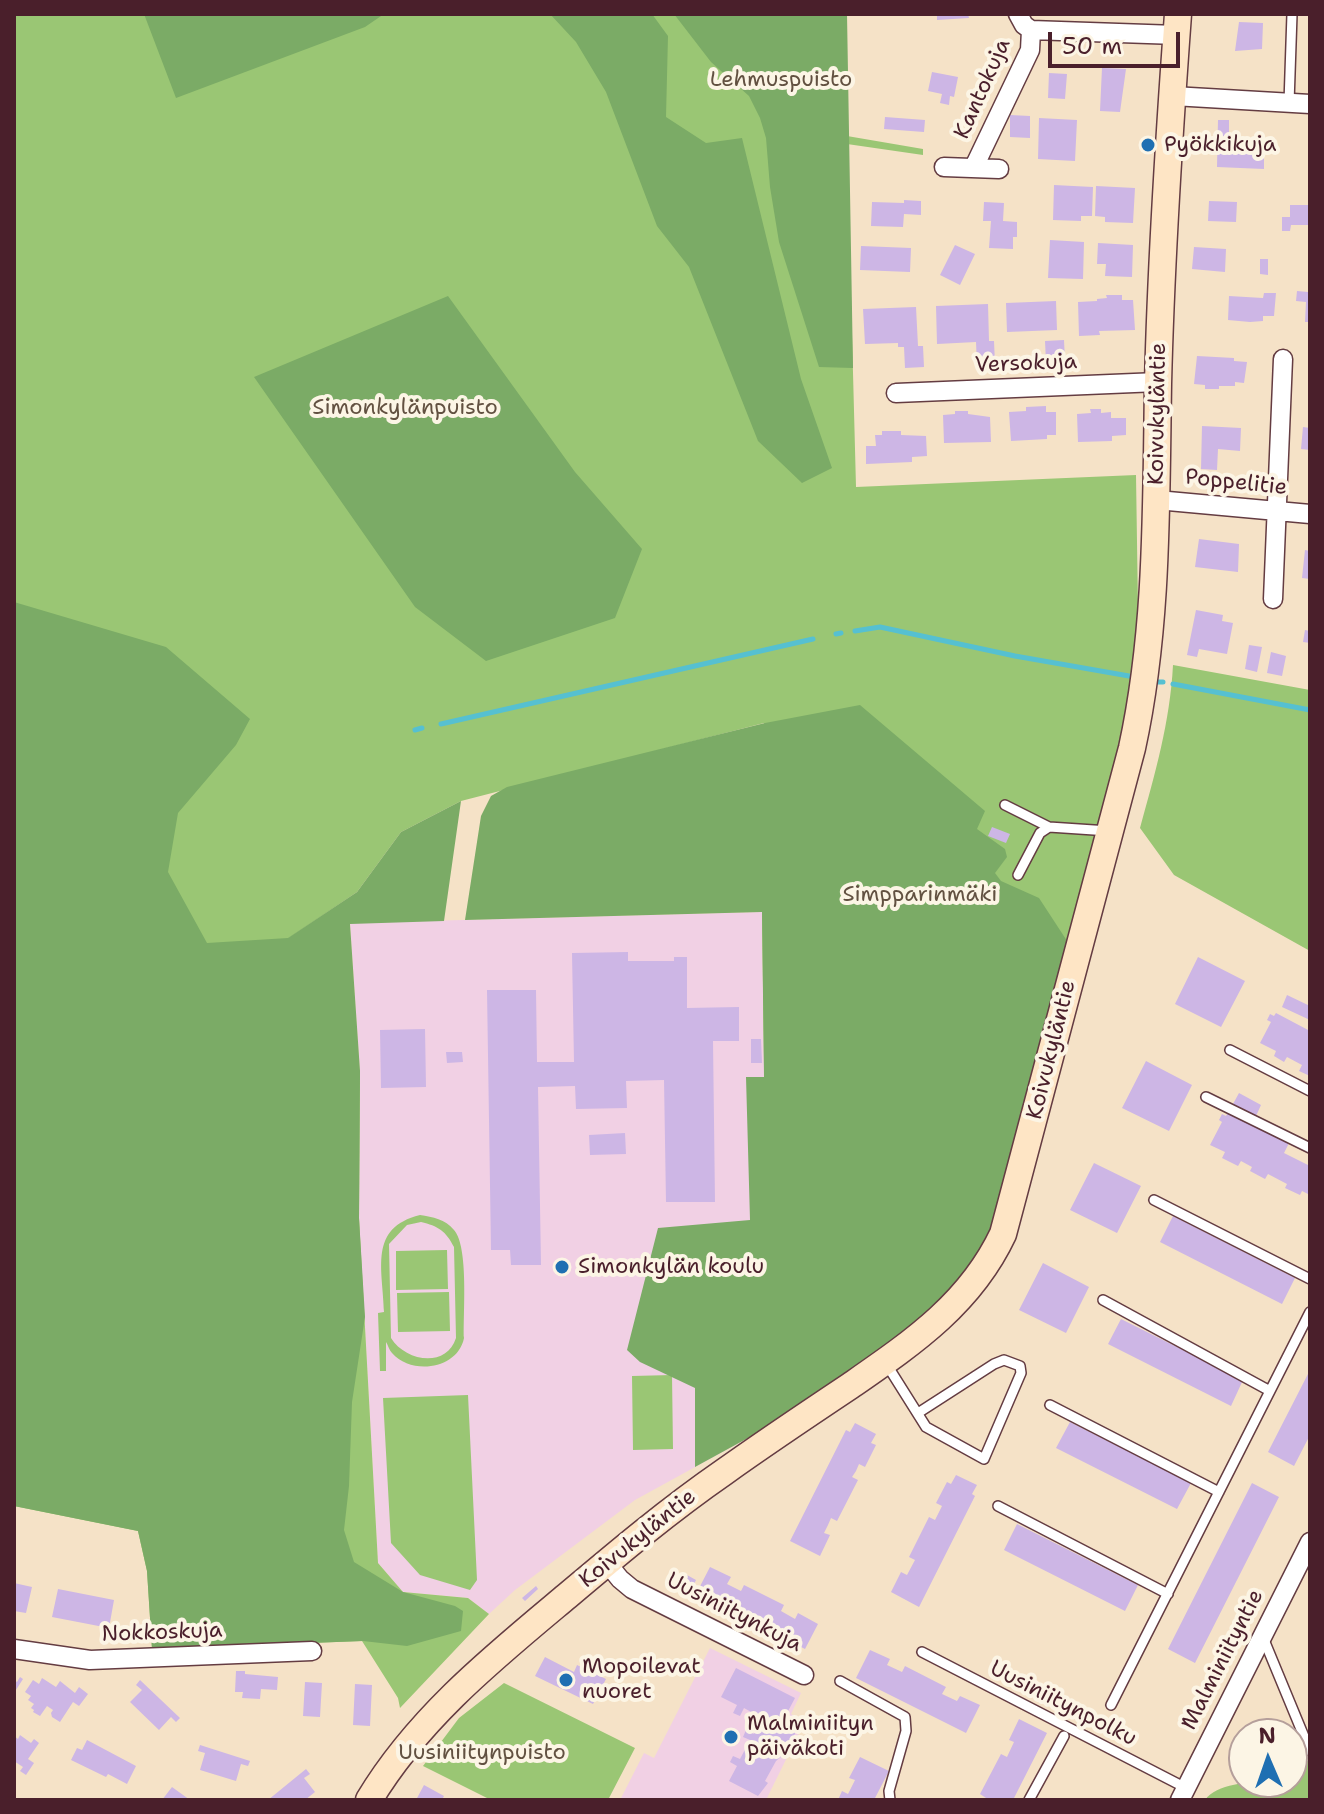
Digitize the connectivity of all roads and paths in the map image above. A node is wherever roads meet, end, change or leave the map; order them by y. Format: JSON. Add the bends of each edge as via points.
{"nodes":[{"id":1,"x":1018,"y":14,"type":"edge"},
{"id":2,"x":1292,"y":14,"type":"edge"},
{"id":3,"x":1177,"y":24,"type":"edge"},
{"id":4,"x":1031,"y":30,"type":"junction"},
{"id":5,"x":1173,"y":96,"type":"junction"},
{"id":6,"x":1289,"y":103,"type":"junction"},
{"id":7,"x":1310,"y":104,"type":"edge"},
{"id":8,"x":944,"y":167,"type":"dead end"},
{"id":9,"x":974,"y":167,"type":"junction"},
{"id":10,"x":999,"y":169,"type":"dead end"},
{"id":11,"x":1283,"y":359,"type":"dead end"},
{"id":12,"x":1158,"y":382,"type":"junction"},
{"id":13,"x":896,"y":393,"type":"dead end"},
{"id":14,"x":1157,"y":500,"type":"junction"},
{"id":15,"x":1276,"y":511,"type":"junction"},
{"id":16,"x":1310,"y":514,"type":"edge"},
{"id":17,"x":1273,"y":599,"type":"dead end"},
{"id":18,"x":1005,"y":805,"type":"dead end"},
{"id":19,"x":1049,"y":827,"type":"junction"},
{"id":20,"x":1110,"y":831,"type":"junction"},
{"id":21,"x":1018,"y":875,"type":"dead end"},
{"id":22,"x":1230,"y":1050,"type":"dead end"},
{"id":23,"x":1310,"y":1091,"type":"edge"},
{"id":24,"x":1206,"y":1097,"type":"dead end"},
{"id":25,"x":1310,"y":1148,"type":"edge"},
{"id":26,"x":1154,"y":1200,"type":"dead end"},
{"id":27,"x":1310,"y":1279,"type":"edge"},
{"id":28,"x":1103,"y":1300,"type":"dead end"},
{"id":29,"x":1310,"y":1312,"type":"edge"},
{"id":30,"x":885,"y":1362,"type":"junction"},
{"id":31,"x":1270,"y":1391,"type":"junction"},
{"id":32,"x":1050,"y":1405,"type":"dead end"},
{"id":33,"x":918,"y":1413,"type":"junction"},
{"id":34,"x":1219,"y":1492,"type":"junction"},
{"id":35,"x":998,"y":1506,"type":"dead end"},
{"id":36,"x":1310,"y":1542,"type":"edge"},
{"id":37,"x":607,"y":1563,"type":"junction"},
{"id":38,"x":1168,"y":1594,"type":"junction"},
{"id":39,"x":1262,"y":1635,"type":"junction"},
{"id":40,"x":14,"y":1649,"type":"edge"},
{"id":41,"x":312,"y":1651,"type":"dead end"},
{"id":42,"x":922,"y":1652,"type":"dead end"},
{"id":43,"x":804,"y":1675,"type":"dead end"},
{"id":44,"x":840,"y":1681,"type":"dead end"},
{"id":45,"x":1111,"y":1705,"type":"dead end"},
{"id":46,"x":1064,"y":1736,"type":"dead end"},
{"id":47,"x":1310,"y":1751,"type":"edge"},
{"id":48,"x":1183,"y":1794,"type":"edge"},
{"id":49,"x":369,"y":1800,"type":"edge"},
{"id":50,"x":890,"y":1800,"type":"edge"},
{"id":51,"x":1029,"y":1800,"type":"edge"}],
"edges":[{"from":1,"to":4,"type":"street","name":"Kantokuja"},
{"from":2,"to":6,"type":"lane"},
{"from":3,"to":4,"type":"street","name":"Kantokuja"},
{"from":3,"to":5,"type":"main road","name":"Koivukyläntie"},
{"from":4,"to":9,"type":"street","name":"Kantokuja","via":[[1030,50]]},
{"from":5,"to":6,"type":"street"},
{"from":5,"to":12,"type":"main road","name":"Koivukyläntie"},
{"from":6,"to":7,"type":"street"},
{"from":8,"to":9,"type":"street","name":"Kantokuja"},
{"from":9,"to":10,"type":"street","name":"Kantokuja"},
{"from":11,"to":15,"type":"street"},
{"from":12,"to":13,"type":"street","name":"Versokuja"},
{"from":12,"to":14,"type":"main road","name":"Koivukyläntie"},
{"from":14,"to":15,"type":"street","name":"Poppelitie"},
{"from":14,"to":20,"type":"main road","name":"Koivukyläntie","via":[[1144,695]]},
{"from":15,"to":16,"type":"street","name":"Poppelitie"},
{"from":15,"to":17,"type":"street"},
{"from":18,"to":19,"type":"lane"},
{"from":19,"to":20,"type":"lane"},
{"from":19,"to":21,"type":"lane","via":[[1040,833]]},
{"from":20,"to":30,"type":"main road","name":"Koivukyläntie","via":[[1003,1234],[955,1307]]},
{"from":22,"to":23,"type":"lane"},
{"from":24,"to":25,"type":"lane"},
{"from":26,"to":27,"type":"lane"},
{"from":28,"to":31,"type":"lane"},
{"from":29,"to":31,"type":"lane"},
{"from":30,"to":33,"type":"lane"},
{"from":30,"to":37,"type":"main road","name":"Koivukyläntie","via":[[722,1473]]},
{"from":31,"to":34,"type":"lane"},
{"from":32,"to":34,"type":"lane"},
{"from":33,"to":33,"type":"lane","via":[[926,1427],[984,1459],[1020,1366],[1004,1360],[994,1364]]},
{"from":34,"to":38,"type":"lane"},
{"from":35,"to":38,"type":"lane"},
{"from":36,"to":39,"type":"street","name":"Malminiityntie"},
{"from":37,"to":43,"type":"street","name":"Uusiniitynkuja","via":[[632,1589]]},
{"from":37,"to":49,"type":"main road","name":"Koivukyläntie","via":[[428,1720]]},
{"from":38,"to":45,"type":"lane"},
{"from":39,"to":47,"type":"lane"},
{"from":39,"to":48,"type":"street","name":"Malminiityntie"},
{"from":40,"to":41,"type":"street","name":"Nokkoskuja","via":[[90,1660]]},
{"from":42,"to":48,"type":"lane","name":"Uusiniitynpolku"},
{"from":44,"to":50,"type":"lane","via":[[905,1717]]},
{"from":46,"to":51,"type":"lane"}]}
